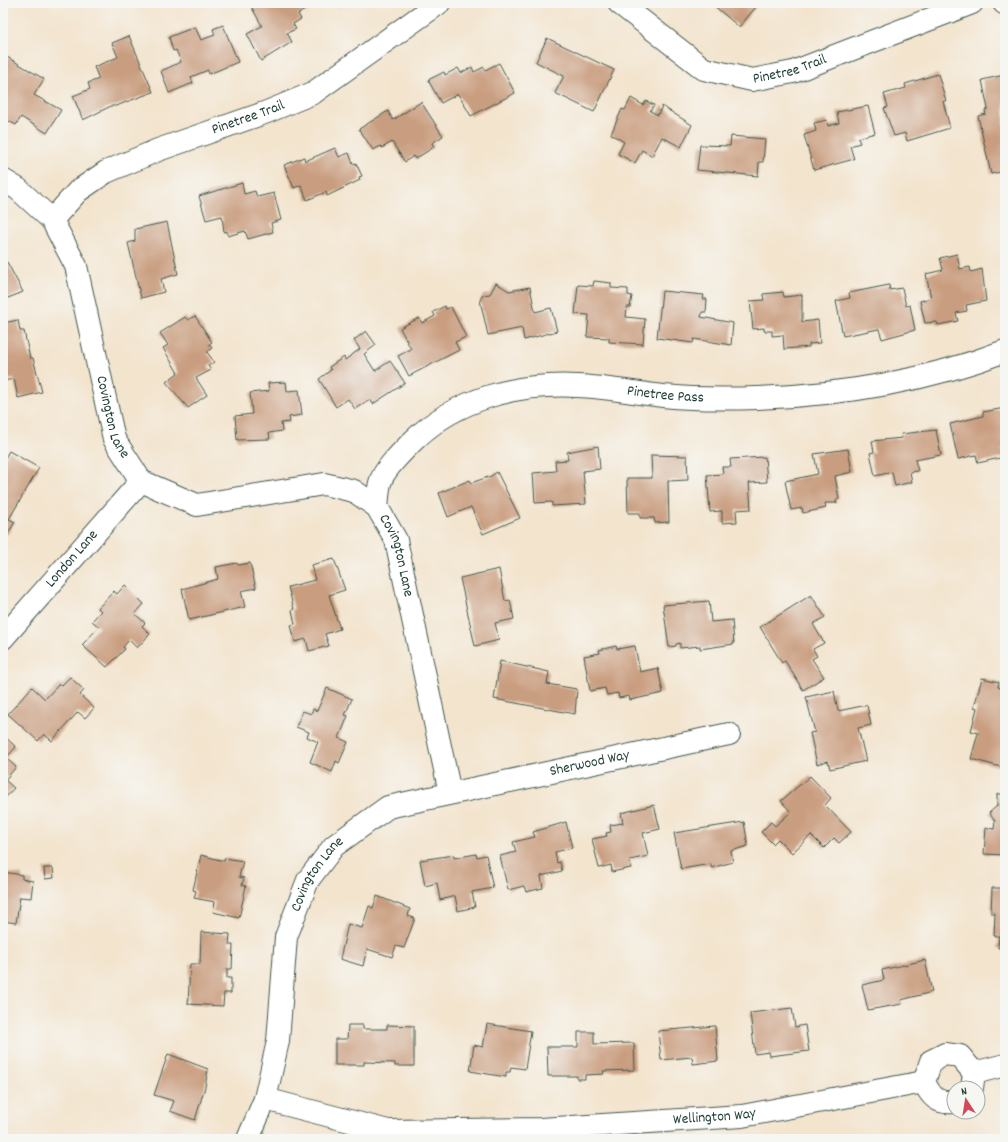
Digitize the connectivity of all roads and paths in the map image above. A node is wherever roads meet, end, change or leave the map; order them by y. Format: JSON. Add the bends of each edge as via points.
{"nodes":[{"id":1,"x":439,"y":3,"type":"edge"},
{"id":2,"x":619,"y":3,"type":"edge"},
{"id":3,"x":972,"y":3,"type":"edge"},
{"id":4,"x":3,"y":180,"type":"edge"},
{"id":5,"x":52,"y":220,"type":"junction"},
{"id":6,"x":1005,"y":351,"type":"edge"},
{"id":7,"x":141,"y":481,"type":"junction"},
{"id":8,"x":377,"y":507,"type":"junction"},
{"id":9,"x":3,"y":638,"type":"edge"},
{"id":10,"x":729,"y":734,"type":"dead end"},
{"id":11,"x":450,"y":793,"type":"junction"},
{"id":12,"x":1005,"y":1065,"type":"edge"},
{"id":13,"x":972,"y":1080,"type":"edge"},
{"id":14,"x":975,"y":1080,"type":"edge"},
{"id":15,"x":924,"y":1082,"type":"junction"},
{"id":16,"x":265,"y":1100,"type":"junction"},
{"id":17,"x":946,"y":1103,"type":"edge"},
{"id":18,"x":541,"y":1134,"type":"edge"},
{"id":19,"x":248,"y":1139,"type":"edge"}],
"edges":[{"from":1,"to":5,"type":"street","name":"Pinetree Trail","via":[[313,93],[158,150],[106,172],[78,191]]},
{"from":2,"to":3,"type":"street","name":"Pinetree Trail","via":[[704,69],[752,80],[793,72]]},
{"from":4,"to":5,"type":"street","name":"Covington Lane","via":[[18,189]]},
{"from":5,"to":7,"type":"street","name":"Covington Lane","via":[[76,266],[114,439]]},
{"from":6,"to":8,"type":"street","name":"Pinetree Pass","via":[[935,373],[876,385],[786,396],[694,398],[576,386],[521,389],[494,395],[474,401],[437,420],[415,439],[380,482]]},
{"from":7,"to":8,"type":"street","name":"Covington Lane","via":[[197,505],[324,484],[354,491]]},
{"from":7,"to":9,"type":"street","name":"London Lane"},
{"from":8,"to":11,"type":"street","name":"Covington Lane","via":[[396,540]]},
{"from":10,"to":11,"type":"street","name":"Sherwood Way"},
{"from":11,"to":16,"type":"street","name":"Covington Lane","via":[[388,807],[334,846],[308,880],[286,937],[278,1041]]},
{"from":12,"to":14,"type":"street"},
{"from":13,"to":15,"type":"street","via":[[960,1056],[945,1054],[931,1061]]},
{"from":15,"to":17,"type":"street","via":[[929,1093]]},
{"from":15,"to":18,"type":"street","name":"Wellington Way","via":[[742,1116]]},
{"from":16,"to":18,"type":"street","name":"Wellington Way","via":[[388,1131]]},
{"from":16,"to":19,"type":"street"}]}
